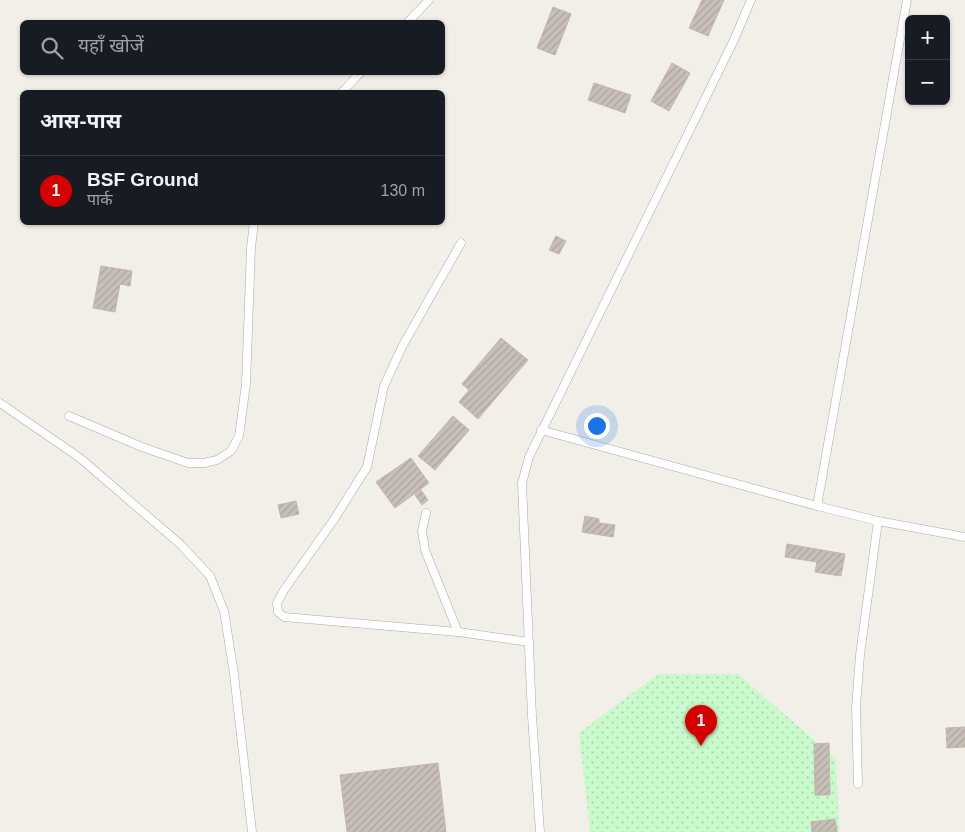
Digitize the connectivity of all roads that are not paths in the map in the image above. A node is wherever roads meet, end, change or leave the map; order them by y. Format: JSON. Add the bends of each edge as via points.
{"nodes":[{"id":1,"x":429,"y":0,"type":"edge"},
{"id":2,"x":750,"y":0,"type":"edge"},
{"id":3,"x":907,"y":0,"type":"edge"},
{"id":4,"x":410,"y":20,"type":"edge"},
{"id":5,"x":358,"y":75,"type":"edge"},
{"id":6,"x":344,"y":90,"type":"edge"},
{"id":7,"x":254,"y":225,"type":"edge"},
{"id":8,"x":461,"y":243,"type":"dead end"},
{"id":9,"x":0,"y":402,"type":"edge"},
{"id":10,"x":69,"y":416,"type":"dead end"},
{"id":11,"x":541,"y":430,"type":"junction"},
{"id":12,"x":817,"y":506,"type":"junction"},
{"id":13,"x":426,"y":513,"type":"dead end"},
{"id":14,"x":878,"y":521,"type":"junction"},
{"id":15,"x":965,"y":537,"type":"edge"},
{"id":16,"x":458,"y":632,"type":"junction"},
{"id":17,"x":528,"y":642,"type":"junction"},
{"id":18,"x":858,"y":784,"type":"dead end"},
{"id":19,"x":252,"y":832,"type":"edge"},
{"id":20,"x":540,"y":832,"type":"edge"}],
"edges":[{"from":1,"to":4,"type":"lane"},
{"from":2,"to":11,"type":"lane","via":[[734,40]]},
{"from":3,"to":12,"type":"lane"},
{"from":5,"to":6,"type":"lane"},
{"from":7,"to":10,"type":"lane","via":[[246,384],[239,436],[231,452],[217,460],[188,463]]},
{"from":8,"to":16,"type":"lane","via":[[403,345],[384,386],[367,466],[277,603],[278,612],[284,617]]},
{"from":9,"to":19,"type":"lane","via":[[80,458],[180,544],[210,576],[224,611]]},
{"from":11,"to":12,"type":"lane"},
{"from":11,"to":17,"type":"lane","via":[[528,457],[522,483]]},
{"from":12,"to":14,"type":"lane"},
{"from":13,"to":16,"type":"lane","via":[[422,532],[425,550]]},
{"from":14,"to":15,"type":"lane"},
{"from":14,"to":18,"type":"lane","via":[[860,655]]},
{"from":16,"to":17,"type":"lane"},
{"from":17,"to":20,"type":"lane"}]}
